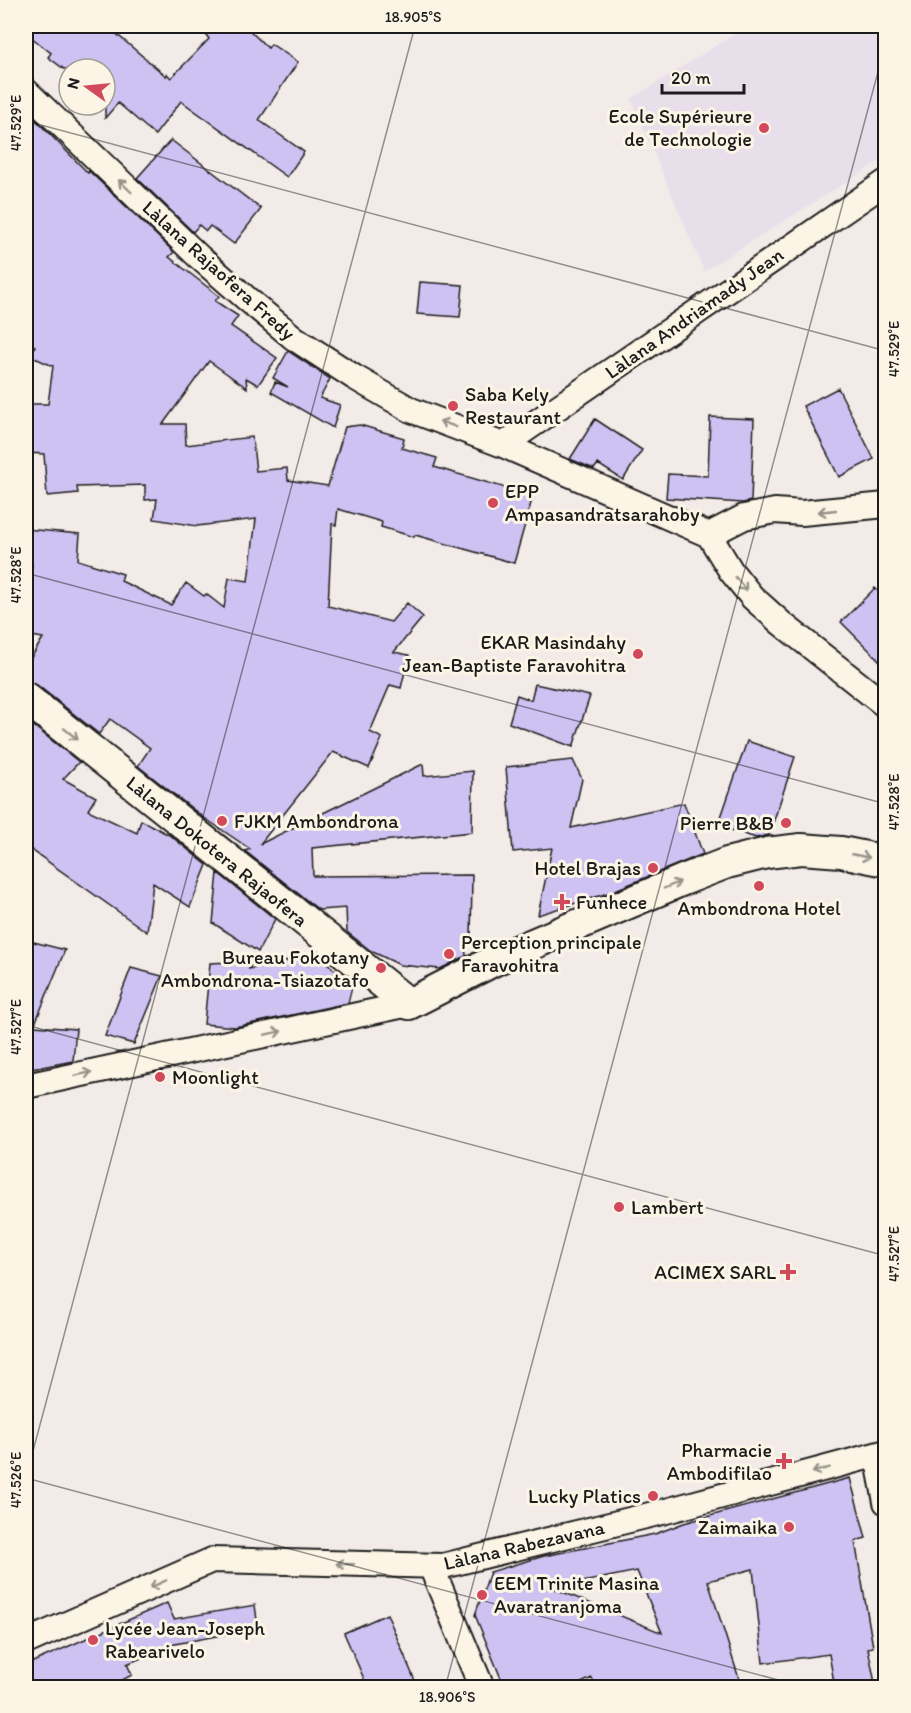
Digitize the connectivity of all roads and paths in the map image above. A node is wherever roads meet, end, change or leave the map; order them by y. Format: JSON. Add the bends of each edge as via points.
{"nodes":[{"id":1,"x":26,"y":91,"type":"edge"},
{"id":2,"x":885,"y":182,"type":"edge"},
{"id":3,"x":503,"y":445,"type":"junction"},
{"id":4,"x":885,"y":505,"type":"edge"},
{"id":5,"x":709,"y":536,"type":"junction"},
{"id":6,"x":26,"y":698,"type":"edge"},
{"id":7,"x":885,"y":706,"type":"edge"},
{"id":8,"x":885,"y":861,"type":"edge"},
{"id":9,"x":408,"y":1004,"type":"junction"},
{"id":10,"x":26,"y":1086,"type":"edge"},
{"id":11,"x":881,"y":1454,"type":"edge"},
{"id":12,"x":885,"y":1503,"type":"edge"},
{"id":13,"x":431,"y":1566,"type":"junction"},
{"id":14,"x":26,"y":1642,"type":"edge"},
{"id":15,"x":482,"y":1688,"type":"edge"}],
"edges":[{"from":3,"to":1,"type":"street","name":"Làlana Rajaofera Fredy","one_way":true,"via":[[411,410],[294,338],[200,257]]},
{"from":2,"to":3,"type":"street","name":"Làlana Andriamady Jean"},
{"from":3,"to":5,"type":"street","name":"Làlana Rajaofera Fredy"},
{"from":4,"to":5,"type":"street","one_way":true,"via":[[802,513],[775,511],[744,517]]},
{"from":5,"to":7,"type":"street","one_way":true,"via":[[752,597]]},
{"from":6,"to":9,"type":"street","name":"Làlana Dokotera Rajaofera","one_way":true},
{"from":9,"to":8,"type":"street","one_way":true,"via":[[495,960],[727,863],[801,849]]},
{"from":10,"to":9,"type":"street","one_way":true},
{"from":11,"to":12,"type":"street"},
{"from":11,"to":13,"type":"street","name":"Làlana Rabezavana","one_way":true,"via":[[666,1511]]},
{"from":13,"to":14,"type":"street","name":"Làlana Rabezavana","one_way":true,"via":[[212,1560]]},
{"from":13,"to":15,"type":"street"}]}
